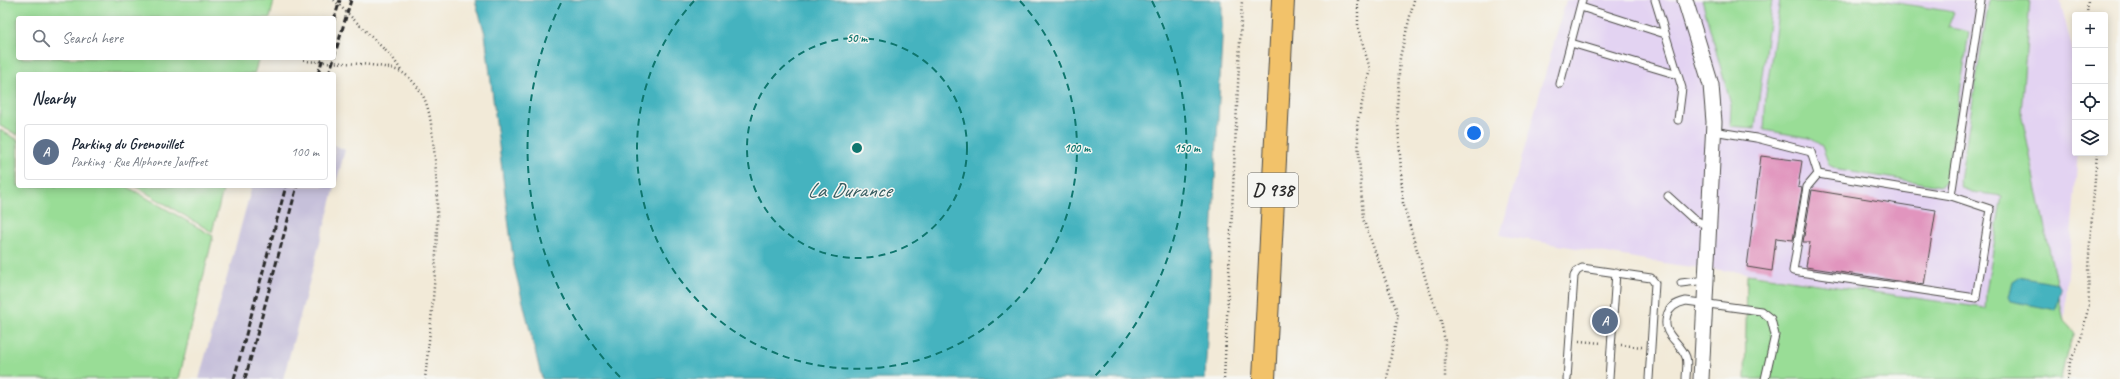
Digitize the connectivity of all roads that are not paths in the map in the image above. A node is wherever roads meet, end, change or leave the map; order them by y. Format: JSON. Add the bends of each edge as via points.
{"nodes":[{"id":1,"x":1283,"y":0,"type":"edge"},
{"id":2,"x":1655,"y":0,"type":"edge"},
{"id":3,"x":1685,"y":0,"type":"edge"},
{"id":4,"x":1981,"y":0,"type":"edge"},
{"id":5,"x":1582,"y":3,"type":"edge"},
{"id":6,"x":1665,"y":34,"type":"junction"},
{"id":7,"x":1571,"y":43,"type":"junction"},
{"id":8,"x":1678,"y":75,"type":"junction"},
{"id":9,"x":1560,"y":84,"type":"dead end"},
{"id":10,"x":1678,"y":120,"type":"dead end"},
{"id":11,"x":1713,"y":131,"type":"junction"},
{"id":12,"x":1818,"y":174,"type":"junction"},
{"id":13,"x":1668,"y":196,"type":"dead end"},
{"id":14,"x":1951,"y":196,"type":"junction"},
{"id":15,"x":1709,"y":227,"type":"junction"},
{"id":16,"x":1616,"y":272,"type":"junction"},
{"id":17,"x":1706,"y":280,"type":"junction"},
{"id":18,"x":1681,"y":283,"type":"dead end"},
{"id":19,"x":1705,"y":303,"type":"junction"},
{"id":20,"x":1653,"y":313,"type":"junction"},
{"id":21,"x":1667,"y":314,"type":"junction"},
{"id":22,"x":1264,"y":379,"type":"edge"},
{"id":23,"x":1567,"y":379,"type":"edge"},
{"id":24,"x":1609,"y":379,"type":"edge"},
{"id":25,"x":1649,"y":379,"type":"edge"},
{"id":26,"x":1686,"y":379,"type":"edge"},
{"id":27,"x":1701,"y":379,"type":"edge"},
{"id":28,"x":1765,"y":379,"type":"edge"}],
"edges":[{"from":1,"to":22,"type":"main road","number":"D 938"},
{"from":2,"to":6,"type":"lane"},
{"from":3,"to":11,"type":"street","via":[[1712,86]]},
{"from":4,"to":14,"type":"lane"},
{"from":5,"to":6,"type":"lane"},
{"from":5,"to":7,"type":"lane"},
{"from":6,"to":8,"type":"lane"},
{"from":7,"to":8,"type":"lane"},
{"from":7,"to":9,"type":"lane"},
{"from":8,"to":10,"type":"lane","via":[[1682,88]]},
{"from":11,"to":12,"type":"lane","via":[[1756,138],[1811,152]]},
{"from":11,"to":15,"type":"street"},
{"from":12,"to":14,"type":"lane"},
{"from":12,"to":14,"type":"lane","via":[[1807,187],[1793,271],[1976,298],[1990,209]]},
{"from":13,"to":15,"type":"lane","via":[[1692,218]]},
{"from":15,"to":17,"type":"street"},
{"from":16,"to":20,"type":"lane","via":[[1654,280]]},
{"from":16,"to":23,"type":"lane","via":[[1582,268],[1574,276]]},
{"from":16,"to":24,"type":"lane"},
{"from":17,"to":18,"type":"lane"},
{"from":17,"to":19,"type":"street"},
{"from":19,"to":21,"type":"lane","via":[[1678,303]]},
{"from":19,"to":27,"type":"street"},
{"from":19,"to":28,"type":"lane","via":[[1762,311],[1771,319],[1775,335]]},
{"from":20,"to":21,"type":"lane"},
{"from":20,"to":25,"type":"lane"},
{"from":21,"to":26,"type":"lane","via":[[1666,331],[1686,358]]}]}
